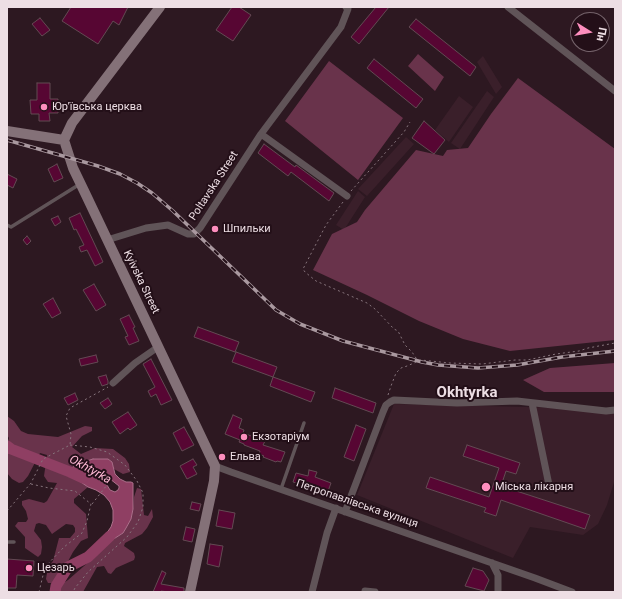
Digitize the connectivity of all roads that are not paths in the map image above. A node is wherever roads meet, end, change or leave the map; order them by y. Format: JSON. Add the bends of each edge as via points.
{"nodes":[{"id":1,"x":160,"y":7,"type":"edge"},
{"id":2,"x":346,"y":7,"type":"edge"},
{"id":3,"x":508,"y":7,"type":"edge"},
{"id":4,"x":615,"y":91,"type":"edge"},
{"id":5,"x":7,"y":131,"type":"edge"},
{"id":6,"x":261,"y":134,"type":"junction"},
{"id":7,"x":64,"y":140,"type":"junction"},
{"id":8,"x":80,"y":184,"type":"junction"},
{"id":9,"x":347,"y":196,"type":"dead end"},
{"id":10,"x":7,"y":225,"type":"edge"},
{"id":11,"x":107,"y":240,"type":"junction"},
{"id":12,"x":158,"y":347,"type":"junction"},
{"id":13,"x":113,"y":383,"type":"road end"},
{"id":14,"x":532,"y":403,"type":"junction"},
{"id":15,"x":615,"y":410,"type":"edge"},
{"id":16,"x":304,"y":423,"type":"dead end"},
{"id":17,"x":215,"y":466,"type":"junction"},
{"id":18,"x":549,"y":485,"type":"dead end"},
{"id":19,"x":281,"y":489,"type":"junction"},
{"id":20,"x":336,"y":508,"type":"junction"},
{"id":21,"x":345,"y":512,"type":"junction"},
{"id":22,"x":7,"y":542,"type":"edge"},
{"id":23,"x":14,"y":542,"type":"dead end"},
{"id":24,"x":492,"y":563,"type":"junction"},
{"id":25,"x":365,"y":591,"type":"edge"},
{"id":26,"x":190,"y":592,"type":"edge"},
{"id":27,"x":312,"y":592,"type":"edge"},
{"id":28,"x":375,"y":592,"type":"edge"},
{"id":29,"x":498,"y":592,"type":"edge"},
{"id":30,"x":572,"y":592,"type":"edge"}],
"edges":[{"from":1,"to":7,"type":"main road","via":[[72,123]]},
{"from":2,"to":6,"type":"street","name":"Poltavska Street","via":[[348,9],[341,27]]},
{"from":3,"to":4,"type":"street"},
{"from":5,"to":7,"type":"main road"},
{"from":6,"to":9,"type":"street"},
{"from":6,"to":11,"type":"street","name":"Poltavska Street","via":[[194,234],[168,225],[146,228]]},
{"from":7,"to":8,"type":"main road","name":"Kyivska Street"},
{"from":8,"to":10,"type":"lane","via":[[12,226]]},
{"from":8,"to":11,"type":"main road","name":"Kyivska Street"},
{"from":11,"to":12,"type":"main road","name":"Kyivska Street"},
{"from":12,"to":13,"type":"street","via":[[135,362]]},
{"from":12,"to":17,"type":"main road","name":"Kyivska Street"},
{"from":14,"to":15,"type":"street"},
{"from":14,"to":18,"type":"street"},
{"from":14,"to":21,"type":"street","via":[[394,400],[386,405]]},
{"from":16,"to":19,"type":"lane"},
{"from":17,"to":19,"type":"street","name":"Петропавлівська вулиця"},
{"from":17,"to":26,"type":"main road"},
{"from":19,"to":20,"type":"street","name":"Петропавлівська вулиця"},
{"from":20,"to":21,"type":"street","name":"Петропавлівська вулиця"},
{"from":20,"to":27,"type":"street"},
{"from":21,"to":24,"type":"street","name":"Петропавлівська вулиця"},
{"from":22,"to":23,"type":"lane"},
{"from":24,"to":29,"type":"street","via":[[498,575]]},
{"from":24,"to":30,"type":"street","name":"Петропавлівська вулиця"},
{"from":25,"to":28,"type":"street"}]}
